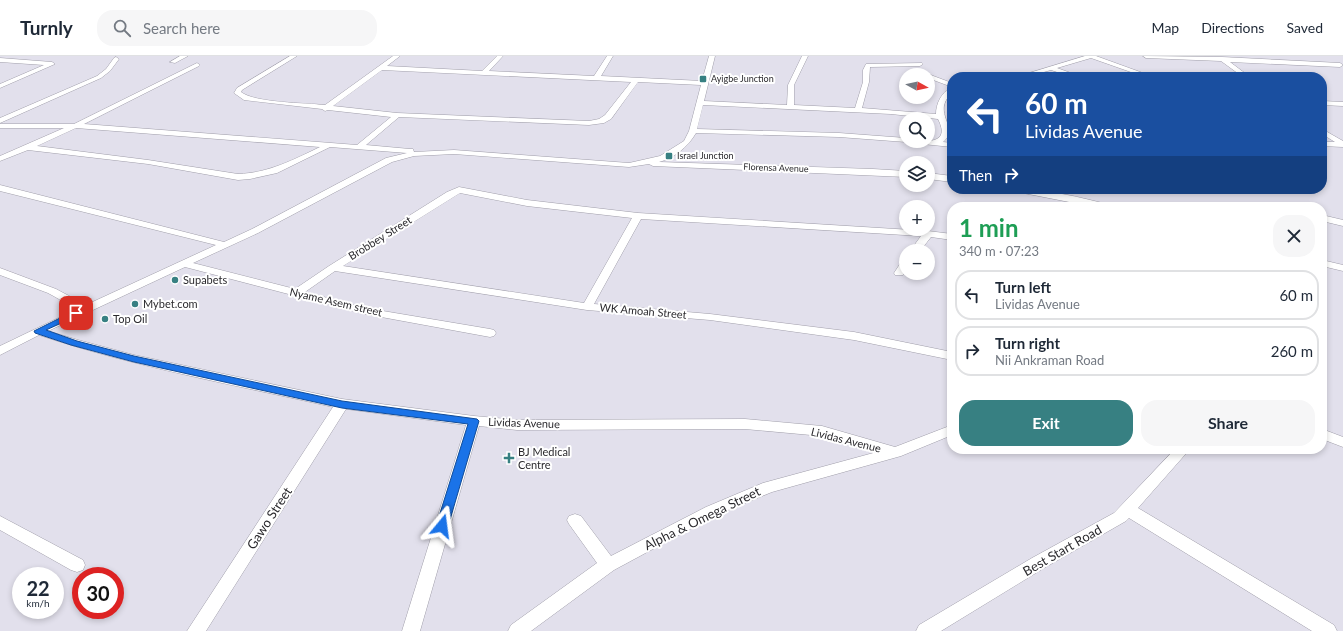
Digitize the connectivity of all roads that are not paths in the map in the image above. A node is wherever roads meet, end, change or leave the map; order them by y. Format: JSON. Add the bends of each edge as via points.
{"nodes":[{"id":1,"x":185,"y":56,"type":"edge"},
{"id":2,"x":294,"y":56,"type":"edge"},
{"id":3,"x":397,"y":56,"type":"edge"},
{"id":4,"x":500,"y":56,"type":"edge"},
{"id":5,"x":610,"y":56,"type":"edge"},
{"id":6,"x":712,"y":56,"type":"edge"},
{"id":7,"x":804,"y":56,"type":"edge"},
{"id":8,"x":1091,"y":56,"type":"edge"},
{"id":9,"x":1146,"y":56,"type":"edge"},
{"id":10,"x":1324,"y":56,"type":"edge"},
{"id":11,"x":913,"y":57,"type":"dead end"},
{"id":12,"x":1220,"y":58,"type":"edge"},
{"id":13,"x":116,"y":59,"type":"dead end"},
{"id":14,"x":0,"y":60,"type":"edge"},
{"id":15,"x":173,"y":62,"type":"dead end"},
{"id":16,"x":920,"y":64,"type":"junction"},
{"id":17,"x":197,"y":65,"type":"dead end"},
{"id":18,"x":1341,"y":65,"type":"edge"},
{"id":19,"x":381,"y":68,"type":"junction"},
{"id":20,"x":922,"y":68,"type":"edge"},
{"id":21,"x":1051,"y":68,"type":"junction"},
{"id":22,"x":484,"y":72,"type":"junction"},
{"id":23,"x":1037,"y":72,"type":"edge"},
{"id":24,"x":1063,"y":72,"type":"edge"},
{"id":25,"x":1137,"y":72,"type":"edge"},
{"id":26,"x":1240,"y":72,"type":"edge"},
{"id":27,"x":597,"y":78,"type":"junction"},
{"id":28,"x":935,"y":79,"type":"edge"},
{"id":29,"x":636,"y":80,"type":"junction"},
{"id":30,"x":705,"y":83,"type":"junction"},
{"id":31,"x":947,"y":83,"type":"edge"},
{"id":32,"x":0,"y":86,"type":"edge"},
{"id":33,"x":947,"y":94,"type":"edge"},
{"id":34,"x":700,"y":102,"type":"junction"},
{"id":35,"x":1327,"y":103,"type":"edge"},
{"id":36,"x":1343,"y":104,"type":"edge"},
{"id":37,"x":790,"y":108,"type":"junction"},
{"id":38,"x":325,"y":109,"type":"junction"},
{"id":39,"x":858,"y":110,"type":"junction"},
{"id":40,"x":398,"y":116,"type":"junction"},
{"id":41,"x":940,"y":117,"type":"junction"},
{"id":42,"x":0,"y":121,"type":"edge"},
{"id":43,"x":0,"y":126,"type":"edge"},
{"id":44,"x":75,"y":126,"type":"junction"},
{"id":45,"x":693,"y":131,"type":"junction"},
{"id":46,"x":1327,"y":134,"type":"edge"},
{"id":47,"x":899,"y":140,"type":"edge"},
{"id":48,"x":935,"y":143,"type":"edge"},
{"id":49,"x":938,"y":143,"type":"junction"},
{"id":50,"x":947,"y":144,"type":"edge"},
{"id":51,"x":1327,"y":144,"type":"edge"},
{"id":52,"x":329,"y":145,"type":"junction"},
{"id":53,"x":1343,"y":145,"type":"edge"},
{"id":54,"x":27,"y":147,"type":"junction"},
{"id":55,"x":359,"y":147,"type":"junction"},
{"id":56,"x":429,"y":152,"type":"junction"},
{"id":57,"x":0,"y":160,"type":"edge"},
{"id":58,"x":645,"y":163,"type":"junction"},
{"id":59,"x":899,"y":174,"type":"edge"},
{"id":60,"x":935,"y":177,"type":"edge"},
{"id":61,"x":947,"y":178,"type":"edge"},
{"id":62,"x":0,"y":188,"type":"edge"},
{"id":63,"x":1046,"y":194,"type":"edge"},
{"id":64,"x":1085,"y":202,"type":"edge"},
{"id":65,"x":638,"y":216,"type":"junction"},
{"id":66,"x":1327,"y":219,"type":"edge"},
{"id":67,"x":1343,"y":223,"type":"edge"},
{"id":68,"x":899,"y":232,"type":"edge"},
{"id":69,"x":935,"y":235,"type":"edge"},
{"id":70,"x":926,"y":236,"type":"edge"},
{"id":71,"x":947,"y":236,"type":"edge"},
{"id":72,"x":920,"y":244,"type":"edge"},
{"id":73,"x":226,"y":245,"type":"junction"},
{"id":74,"x":184,"y":264,"type":"junction"},
{"id":75,"x":1327,"y":264,"type":"edge"},
{"id":76,"x":333,"y":268,"type":"junction"},
{"id":77,"x":1343,"y":268,"type":"edge"},
{"id":78,"x":0,"y":271,"type":"edge"},
{"id":79,"x":297,"y":293,"type":"junction"},
{"id":80,"x":587,"y":307,"type":"junction"},
{"id":81,"x":85,"y":309,"type":"junction"},
{"id":82,"x":38,"y":331,"type":"junction"},
{"id":83,"x":490,"y":333,"type":"dead end"},
{"id":84,"x":0,"y":351,"type":"edge"},
{"id":85,"x":947,"y":355,"type":"edge"},
{"id":86,"x":342,"y":404,"type":"junction"},
{"id":87,"x":474,"y":421,"type":"junction"},
{"id":88,"x":947,"y":432,"type":"edge"},
{"id":89,"x":1327,"y":436,"type":"edge"},
{"id":90,"x":1343,"y":442,"type":"edge"},
{"id":91,"x":896,"y":452,"type":"junction"},
{"id":92,"x":1178,"y":454,"type":"edge"},
{"id":93,"x":1128,"y":509,"type":"junction"},
{"id":94,"x":575,"y":520,"type":"dead end"},
{"id":95,"x":0,"y":522,"type":"edge"},
{"id":96,"x":77,"y":565,"type":"dead end"},
{"id":97,"x":608,"y":565,"type":"junction"},
{"id":98,"x":196,"y":631,"type":"edge"},
{"id":99,"x":411,"y":631,"type":"edge"},
{"id":100,"x":517,"y":631,"type":"edge"},
{"id":101,"x":925,"y":631,"type":"edge"},
{"id":102,"x":1328,"y":631,"type":"edge"}],
"edges":[{"from":1,"to":15,"type":"street"},
{"from":2,"to":38,"type":"street","via":[[239,89],[237,93],[244,98]]},
{"from":3,"to":19,"type":"street"},
{"from":4,"to":22,"type":"street"},
{"from":5,"to":27,"type":"street"},
{"from":6,"to":30,"type":"street"},
{"from":7,"to":37,"type":"street","via":[[791,85]]},
{"from":8,"to":21,"type":"street"},
{"from":8,"to":25,"type":"street"},
{"from":9,"to":12,"type":"street"},
{"from":10,"to":18,"type":"street"},
{"from":11,"to":16,"type":"street"},
{"from":12,"to":18,"type":"street"},
{"from":12,"to":26,"type":"street"},
{"from":13,"to":42,"type":"street","via":[[99,77]]},
{"from":14,"to":32,"type":"street","via":[[52,64]]},
{"from":16,"to":20,"type":"street"},
{"from":16,"to":39,"type":"street","via":[[868,65],[866,86]]},
{"from":17,"to":44,"type":"street"},
{"from":19,"to":22,"type":"street"},
{"from":19,"to":38,"type":"street"},
{"from":21,"to":23,"type":"street"},
{"from":21,"to":24,"type":"street"},
{"from":22,"to":27,"type":"street"},
{"from":27,"to":29,"type":"street"},
{"from":28,"to":31,"type":"street"},
{"from":29,"to":30,"type":"street"},
{"from":29,"to":40,"type":"street","via":[[608,117],[589,123]]},
{"from":30,"to":34,"type":"street"},
{"from":33,"to":41,"type":"street","via":[[941,102]]},
{"from":34,"to":37,"type":"street"},
{"from":34,"to":45,"type":"street"},
{"from":35,"to":36,"type":"street"},
{"from":37,"to":39,"type":"street"},
{"from":38,"to":40,"type":"street"},
{"from":39,"to":41,"type":"street"},
{"from":40,"to":55,"type":"street"},
{"from":41,"to":49,"type":"street","via":[[946,128],[945,136]]},
{"from":43,"to":44,"type":"street"},
{"from":44,"to":52,"type":"street"},
{"from":44,"to":54,"type":"street"},
{"from":45,"to":47,"type":"street"},
{"from":45,"to":58,"type":"street","via":[[687,142],[672,154]]},
{"from":46,"to":53,"type":"street"},
{"from":48,"to":49,"type":"street"},
{"from":49,"to":50,"type":"street"},
{"from":51,"to":53,"type":"street"},
{"from":52,"to":54,"type":"street","via":[[276,170],[251,177]]},
{"from":52,"to":55,"type":"street"},
{"from":54,"to":57,"type":"street"},
{"from":55,"to":56,"type":"street"},
{"from":56,"to":58,"type":"street","via":[[622,165]]},
{"from":56,"to":73,"type":"street","via":[[402,156],[378,165]]},
{"from":58,"to":59,"type":"street","name":"Florensa Avenue"},
{"from":60,"to":61,"type":"street"},
{"from":62,"to":73,"type":"street"},
{"from":63,"to":64,"type":"street"},
{"from":65,"to":68,"type":"street","name":"Brobbey Street"},
{"from":65,"to":76,"type":"street","name":"Brobbey Street","via":[[527,203],[459,190]]},
{"from":65,"to":80,"type":"street"},
{"from":66,"to":67,"type":"street"},
{"from":69,"to":71,"type":"street","name":"Brobbey Street"},
{"from":70,"to":72,"type":"street"},
{"from":73,"to":74,"type":"street"},
{"from":74,"to":79,"type":"street","name":"Nyame Asem street"},
{"from":74,"to":81,"type":"street"},
{"from":75,"to":77,"type":"street"},
{"from":76,"to":79,"type":"street","name":"Brobbey Street"},
{"from":76,"to":80,"type":"street","name":"WK Amoah Street"},
{"from":78,"to":81,"type":"street","via":[[52,291]]},
{"from":79,"to":83,"type":"street","name":"Nyame Asem street","via":[[365,310]]},
{"from":80,"to":85,"type":"street","name":"WK Amoah Street","via":[[710,317],[832,334]]},
{"from":81,"to":82,"type":"street"},
{"from":82,"to":84,"type":"street"},
{"from":82,"to":86,"type":"street","name":"Lividas Avenue","via":[[134,359]]},
{"from":86,"to":87,"type":"street","name":"Lividas Avenue"},
{"from":86,"to":98,"type":"street","name":"Gawo Street"},
{"from":87,"to":91,"type":"street","name":"Lividas Avenue","via":[[517,425],[745,424],[822,431]]},
{"from":87,"to":99,"type":"street"},
{"from":88,"to":91,"type":"street","name":"Alpha & Omega Street"},
{"from":89,"to":90,"type":"street"},
{"from":91,"to":97,"type":"street","name":"Alpha & Omega Street","via":[[768,487],[711,511]]},
{"from":92,"to":93,"type":"street","name":"Best Start Road"},
{"from":93,"to":101,"type":"street","name":"Best Start Road","via":[[1120,517]]},
{"from":93,"to":102,"type":"street"},
{"from":94,"to":97,"type":"street"},
{"from":95,"to":96,"type":"street"},
{"from":97,"to":100,"type":"street","name":"Alpha & Omega Street"}]}
